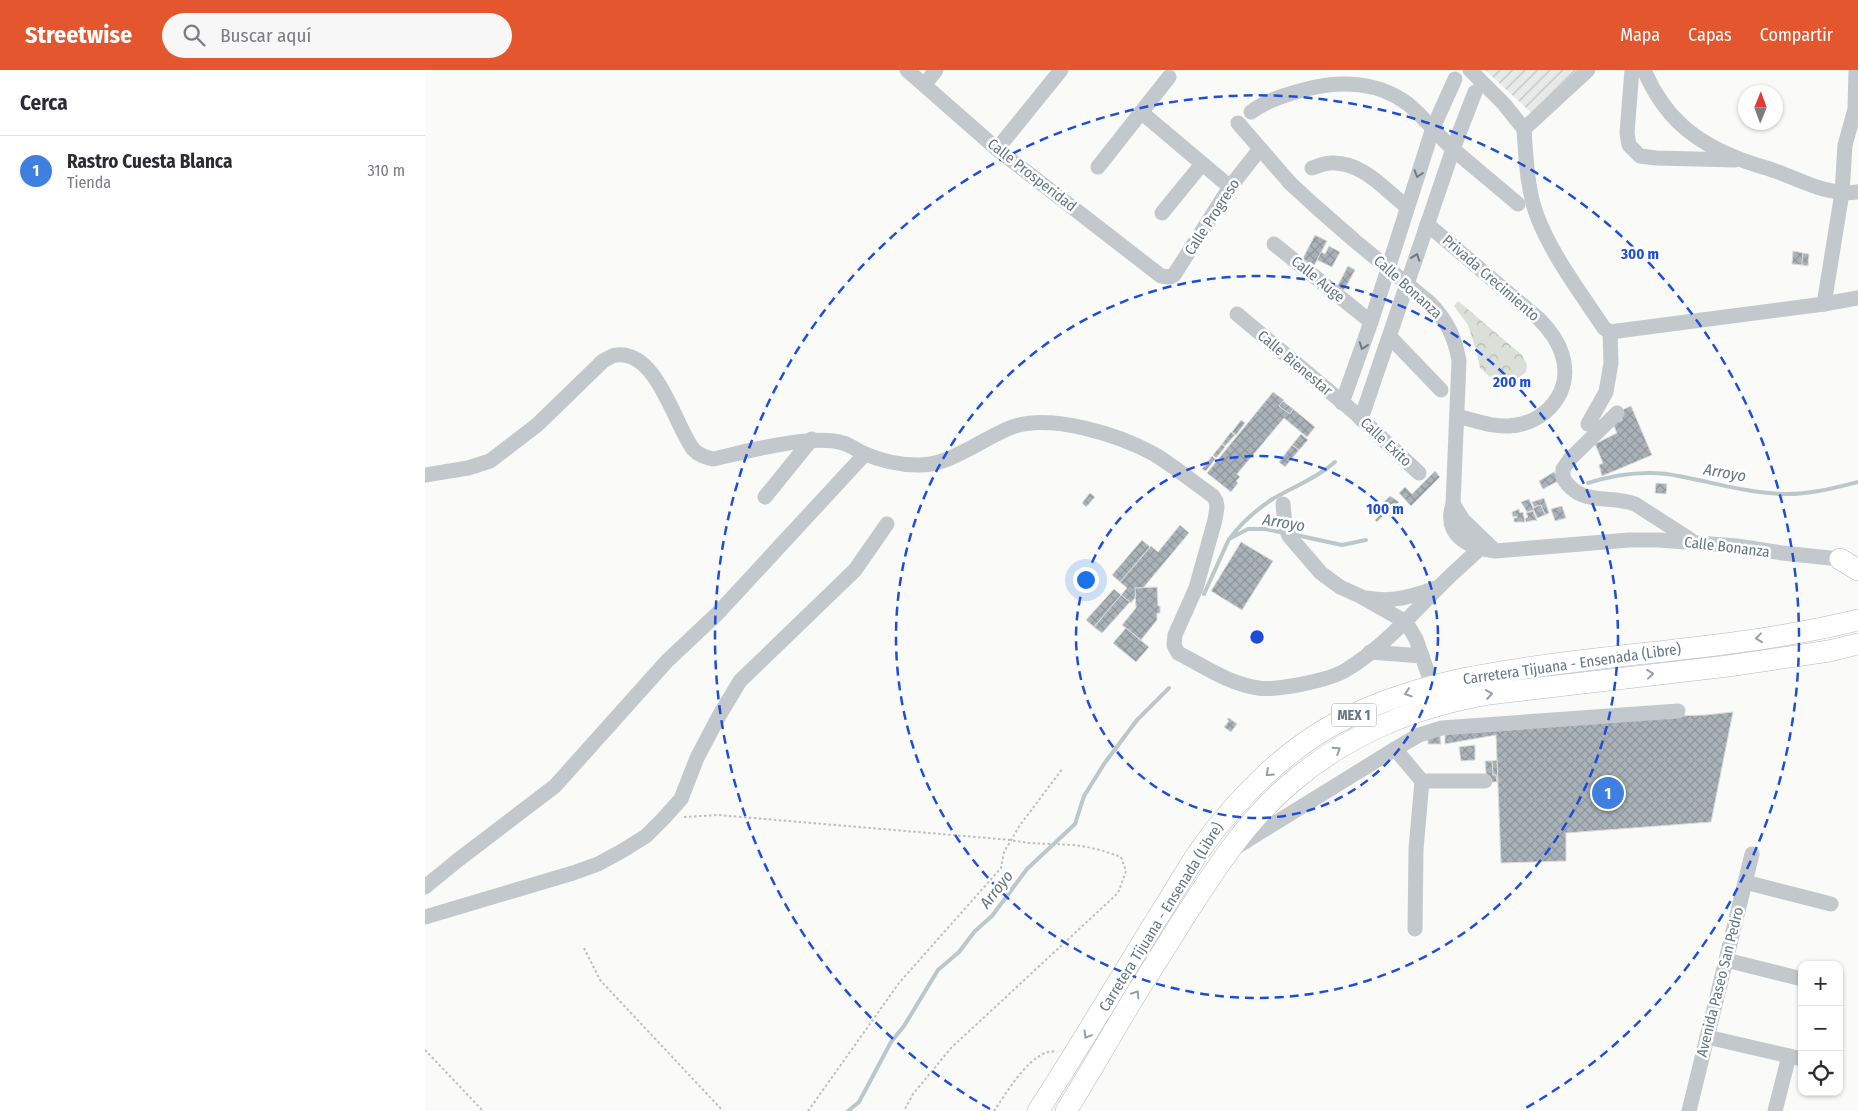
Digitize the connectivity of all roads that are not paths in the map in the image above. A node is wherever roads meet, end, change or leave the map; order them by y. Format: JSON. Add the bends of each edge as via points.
{"nodes":[{"id":1,"x":907,"y":70,"type":"edge"},
{"id":2,"x":936,"y":70,"type":"edge"},
{"id":3,"x":1061,"y":70,"type":"edge"},
{"id":4,"x":1470,"y":70,"type":"edge"},
{"id":5,"x":1588,"y":70,"type":"edge"},
{"id":6,"x":1632,"y":70,"type":"edge"},
{"id":7,"x":1644,"y":70,"type":"edge"},
{"id":8,"x":1856,"y":76,"type":"edge"},
{"id":9,"x":1169,"y":77,"type":"dead end"},
{"id":10,"x":1455,"y":79,"type":"dead end"},
{"id":11,"x":925,"y":84,"type":"junction"},
{"id":12,"x":1475,"y":92,"type":"dead end"},
{"id":13,"x":1141,"y":112,"type":"junction"},
{"id":14,"x":1251,"y":112,"type":"dead end"},
{"id":15,"x":1238,"y":123,"type":"dead end"},
{"id":16,"x":1433,"y":128,"type":"junction"},
{"id":17,"x":1524,"y":129,"type":"junction"},
{"id":18,"x":997,"y":148,"type":"junction"},
{"id":19,"x":1260,"y":149,"type":"junction"},
{"id":20,"x":1453,"y":149,"type":"junction"},
{"id":21,"x":1742,"y":160,"type":"junction"},
{"id":22,"x":1202,"y":164,"type":"junction"},
{"id":23,"x":1098,"y":166,"type":"dead end"},
{"id":24,"x":1312,"y":168,"type":"dead end"},
{"id":25,"x":1230,"y":187,"type":"junction"},
{"id":26,"x":1858,"y":192,"type":"edge"},
{"id":27,"x":1842,"y":193,"type":"junction"},
{"id":28,"x":1518,"y":204,"type":"dead end"},
{"id":29,"x":1407,"y":207,"type":"junction"},
{"id":30,"x":1162,"y":213,"type":"dead end"},
{"id":31,"x":1427,"y":224,"type":"junction"},
{"id":32,"x":1274,"y":244,"type":"dead end"},
{"id":33,"x":1388,"y":268,"type":"junction"},
{"id":34,"x":1161,"y":276,"type":"joint"},
{"id":35,"x":1407,"y":284,"type":"junction"},
{"id":36,"x":1858,"y":298,"type":"edge"},
{"id":37,"x":1824,"y":304,"type":"junction"},
{"id":38,"x":1237,"y":314,"type":"dead end"},
{"id":39,"x":1367,"y":319,"type":"junction"},
{"id":40,"x":1610,"y":332,"type":"junction"},
{"id":41,"x":1390,"y":337,"type":"junction"},
{"id":42,"x":1441,"y":390,"type":"dead end"},
{"id":43,"x":1352,"y":411,"type":"junction"},
{"id":44,"x":1617,"y":413,"type":"dead end"},
{"id":45,"x":1457,"y":416,"type":"junction"},
{"id":46,"x":1588,"y":424,"type":"dead end"},
{"id":47,"x":812,"y":439,"type":"junction"},
{"id":48,"x":865,"y":454,"type":"junction"},
{"id":49,"x":1419,"y":473,"type":"dead end"},
{"id":50,"x":425,"y":475,"type":"edge"},
{"id":51,"x":765,"y":497,"type":"dead end"},
{"id":52,"x":1283,"y":504,"type":"dead end"},
{"id":53,"x":887,"y":524,"type":"dead end"},
{"id":54,"x":1692,"y":541,"type":"junction"},
{"id":55,"x":1487,"y":547,"type":"junction"},
{"id":56,"x":1849,"y":559,"type":"edge"},
{"id":57,"x":1858,"y":570,"type":"edge"},
{"id":58,"x":1439,"y":586,"type":"junction"},
{"id":59,"x":1360,"y":596,"type":"junction"},
{"id":60,"x":1858,"y":605,"type":"edge"},
{"id":61,"x":1858,"y":620,"type":"edge"},
{"id":62,"x":1406,"y":622,"type":"junction"},
{"id":63,"x":1784,"y":635,"type":"junction"},
{"id":64,"x":1858,"y":644,"type":"edge"},
{"id":65,"x":1370,"y":652,"type":"junction"},
{"id":66,"x":1421,"y":656,"type":"junction"},
{"id":67,"x":1432,"y":685,"type":"junction"},
{"id":68,"x":1678,"y":711,"type":"dead end"},
{"id":69,"x":1395,"y":749,"type":"junction"},
{"id":70,"x":1422,"y":781,"type":"junction"},
{"id":71,"x":1485,"y":781,"type":"dead end"},
{"id":72,"x":1229,"y":852,"type":"junction"},
{"id":73,"x":1752,"y":854,"type":"dead end"},
{"id":74,"x":1745,"y":882,"type":"junction"},
{"id":75,"x":425,"y":887,"type":"edge"},
{"id":76,"x":1831,"y":904,"type":"dead end"},
{"id":77,"x":425,"y":916,"type":"edge"},
{"id":78,"x":1415,"y":929,"type":"dead end"},
{"id":79,"x":1726,"y":960,"type":"junction"},
{"id":80,"x":1798,"y":978,"type":"edge"},
{"id":81,"x":1707,"y":1036,"type":"junction"},
{"id":82,"x":1795,"y":1058,"type":"edge"},
{"id":83,"x":1037,"y":1111,"type":"edge"},
{"id":84,"x":1066,"y":1111,"type":"edge"},
{"id":85,"x":1689,"y":1111,"type":"edge"},
{"id":86,"x":1775,"y":1111,"type":"edge"}],
"edges":[{"from":1,"to":11,"type":"street","name":"Calle Prosperidad"},
{"from":2,"to":11,"type":"street"},
{"from":3,"to":18,"type":"street"},
{"from":4,"to":17,"type":"street"},
{"from":5,"to":17,"type":"street"},
{"from":6,"to":21,"type":"street","via":[[1627,134],[1629,144],[1640,156]]},
{"from":7,"to":21,"type":"street","via":[[1660,102],[1673,118],[1691,134]]},
{"from":8,"to":27,"type":"street","via":[[1855,109],[1845,145]]},
{"from":9,"to":13,"type":"street"},
{"from":10,"to":16,"type":"street"},
{"from":11,"to":18,"type":"street","name":"Calle Prosperidad"},
{"from":12,"to":20,"type":"street"},
{"from":13,"to":22,"type":"street"},
{"from":13,"to":23,"type":"street"},
{"from":14,"to":16,"type":"street","via":[[1262,104],[1299,91],[1326,84],[1357,83],[1408,104]]},
{"from":15,"to":19,"type":"street","name":"Calle Bonanza"},
{"from":16,"to":20,"type":"street"},
{"from":16,"to":29,"type":"street","one_way":true},
{"from":17,"to":40,"type":"street","via":[[1529,184],[1548,242],[1604,328]]},
{"from":18,"to":34,"type":"street","name":"Calle Prosperidad"},
{"from":19,"to":25,"type":"street","name":"Calle Progreso"},
{"from":19,"to":33,"type":"street","name":"Calle Bonanza","via":[[1309,200]]},
{"from":20,"to":28,"type":"street"},
{"from":20,"to":31,"type":"street"},
{"from":21,"to":27,"type":"street"},
{"from":22,"to":25,"type":"street"},
{"from":22,"to":30,"type":"street"},
{"from":24,"to":29,"type":"street","via":[[1331,163],[1349,165],[1365,173]]},
{"from":25,"to":34,"type":"street","name":"Calle Progreso","via":[[1174,275]]},
{"from":26,"to":27,"type":"street"},
{"from":27,"to":37,"type":"street"},
{"from":29,"to":33,"type":"street"},
{"from":35,"to":31,"type":"street","one_way":true},
{"from":31,"to":45,"type":"street","name":"Privada Crecimiento","via":[[1539,319],[1563,354],[1564,387],[1545,413],[1511,426],[1497,426]]},
{"from":32,"to":39,"type":"street","name":"Calle Auge"},
{"from":33,"to":35,"type":"street","name":"Calle Bonanza"},
{"from":33,"to":39,"type":"street"},
{"from":35,"to":41,"type":"street"},
{"from":35,"to":45,"type":"street","name":"Calle Bonanza","via":[[1441,314],[1456,343],[1459,361]]},
{"from":36,"to":37,"type":"street"},
{"from":37,"to":40,"type":"street"},
{"from":38,"to":43,"type":"street","name":"Calle Bienestar"},
{"from":39,"to":43,"type":"street","one_way":true},
{"from":40,"to":46,"type":"street","via":[[1611,362],[1606,392]]},
{"from":41,"to":42,"type":"street"},
{"from":41,"to":43,"type":"street"},
{"from":43,"to":49,"type":"street","name":"Calle Exito"},
{"from":44,"to":54,"type":"street","via":[[1570,459],[1563,469],[1563,478],[1583,496],[1635,504]]},
{"from":45,"to":55,"type":"street","name":"Calle Bonanza","via":[[1451,521],[1454,530],[1464,532],[1465,542]]},
{"from":47,"to":48,"type":"street","via":[[843,442]]},
{"from":47,"to":50,"type":"street","via":[[713,459],[702,456],[693,449],[645,364],[630,356],[615,355],[603,361],[537,425],[490,461]]},
{"from":47,"to":51,"type":"street"},
{"from":48,"to":65,"type":"street","via":[[895,464],[921,466],[944,460],[1013,427],[1033,422],[1067,425],[1117,438],[1155,455],[1216,501],[1215,520],[1196,588],[1175,635],[1174,645],[1179,653],[1233,681],[1275,689],[1336,674]]},
{"from":48,"to":75,"type":"street","via":[[718,613],[667,661],[555,786]]},
{"from":52,"to":59,"type":"street","via":[[1289,536],[1321,573]]},
{"from":53,"to":77,"type":"street","via":[[855,570],[740,681],[697,758],[681,798],[646,836],[598,864]]},
{"from":54,"to":55,"type":"street","name":"Calle Bonanza","via":[[1629,540]]},
{"from":54,"to":56,"type":"street","name":"Calle Bonanza"},
{"from":55,"to":58,"type":"street"},
{"from":56,"to":57,"type":"highway"},
{"from":58,"to":59,"type":"street","via":[[1395,600]]},
{"from":58,"to":62,"type":"street"},
{"from":59,"to":62,"type":"street"},
{"from":60,"to":63,"type":"highway"},
{"from":61,"to":63,"type":"highway","name":"Carretera Tijuana - Ensenada (Libre)","number":"MEX 1"},
{"from":62,"to":65,"type":"street"},
{"from":62,"to":66,"type":"street"},
{"from":63,"to":67,"type":"highway","name":"Carretera Tijuana - Ensenada (Libre)","number":"MEX 1","one_way":true,"via":[[1516,669]]},
{"from":72,"to":64,"type":"highway","name":"Carretera Tijuana - Ensenada (Libre)","number":"MEX 1","one_way":true,"via":[[1269,803],[1292,782],[1353,740],[1424,708],[1489,694],[1728,666]]},
{"from":65,"to":66,"type":"street"},
{"from":66,"to":67,"type":"street"},
{"from":67,"to":83,"type":"highway","name":"Carretera Tijuana - Ensenada (Libre)","number":"MEX 1","one_way":true,"via":[[1393,698],[1324,730],[1293,752],[1243,798],[1205,844]]},
{"from":68,"to":69,"type":"street","via":[[1442,728],[1419,735]]},
{"from":69,"to":70,"type":"street"},
{"from":69,"to":72,"type":"street"},
{"from":70,"to":71,"type":"street"},
{"from":70,"to":78,"type":"street","via":[[1416,849]]},
{"from":84,"to":72,"type":"highway","name":"Carretera Tijuana - Ensenada (Libre)","number":"MEX 1","one_way":true,"via":[[1213,872]]},
{"from":73,"to":74,"type":"street","name":"Avenida Paseo San Pedro"},
{"from":74,"to":76,"type":"street"},
{"from":74,"to":79,"type":"street","name":"Avenida Paseo San Pedro"},
{"from":79,"to":80,"type":"street"},
{"from":79,"to":81,"type":"street","name":"Avenida Paseo San Pedro"},
{"from":81,"to":82,"type":"street"},
{"from":81,"to":85,"type":"street","name":"Avenida Paseo San Pedro"},
{"from":82,"to":86,"type":"street"}]}
